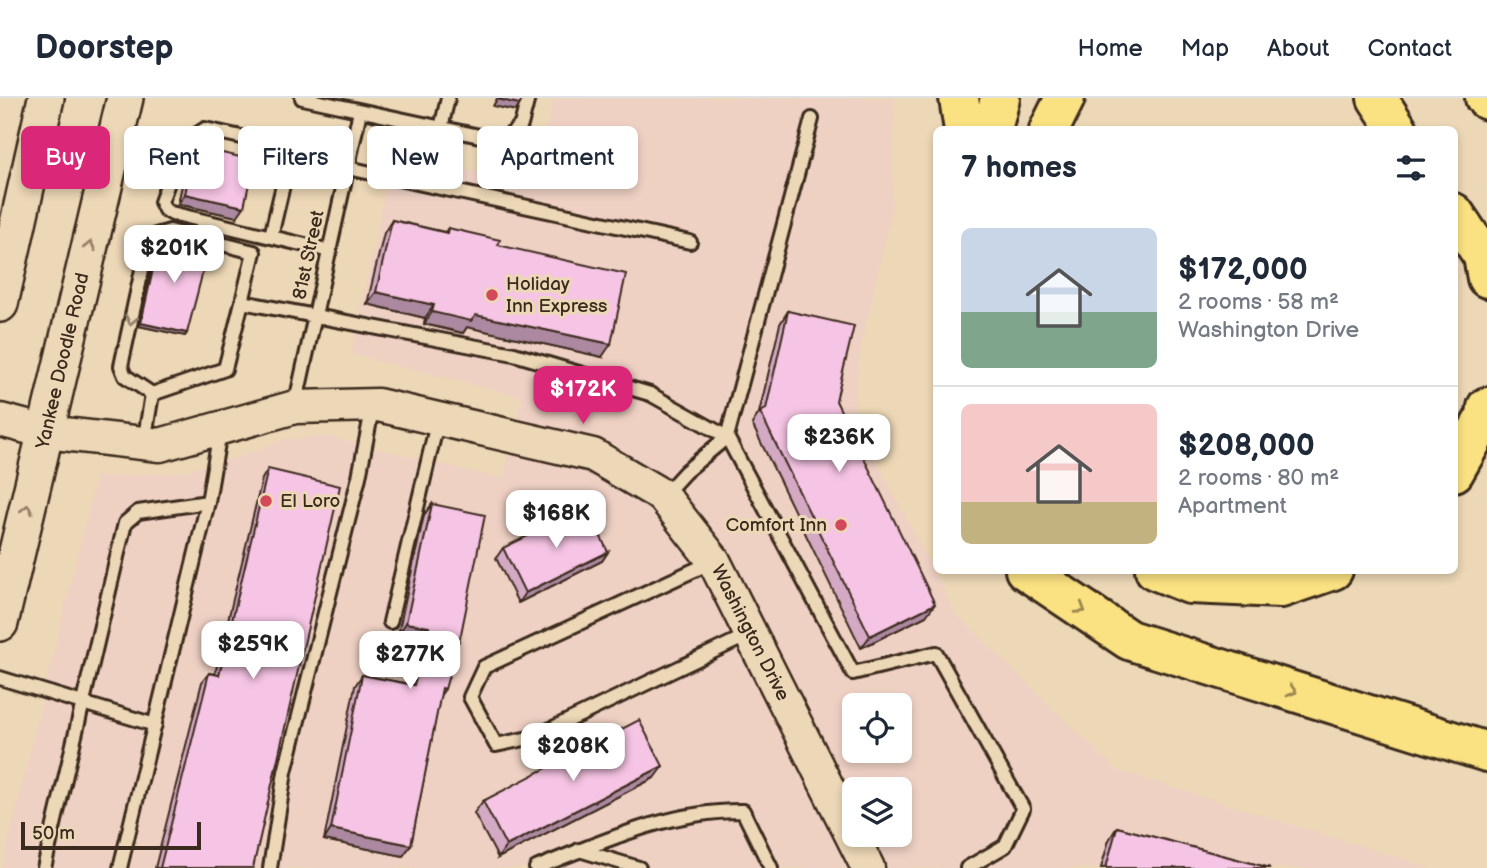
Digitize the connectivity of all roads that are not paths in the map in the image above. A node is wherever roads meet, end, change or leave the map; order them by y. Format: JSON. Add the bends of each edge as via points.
{"nodes":[{"id":1,"x":46,"y":98,"type":"edge"},
{"id":2,"x":125,"y":98,"type":"edge"},
{"id":3,"x":302,"y":98,"type":"edge"},
{"id":4,"x":447,"y":98,"type":"edge"},
{"id":5,"x":527,"y":98,"type":"edge"},
{"id":6,"x":959,"y":98,"type":"edge"},
{"id":7,"x":1000,"y":98,"type":"edge"},
{"id":8,"x":1047,"y":98,"type":"edge"},
{"id":9,"x":1065,"y":98,"type":"edge"},
{"id":10,"x":1377,"y":98,"type":"edge"},
{"id":11,"x":326,"y":101,"type":"edge"},
{"id":12,"x":360,"y":111,"type":"junction"},
{"id":13,"x":812,"y":119,"type":"dead end"},
{"id":14,"x":431,"y":126,"type":"edge"},
{"id":15,"x":441,"y":126,"type":"edge"},
{"id":16,"x":963,"y":126,"type":"edge"},
{"id":17,"x":993,"y":126,"type":"edge"},
{"id":18,"x":1040,"y":126,"type":"edge"},
{"id":19,"x":1051,"y":126,"type":"edge"},
{"id":20,"x":1395,"y":126,"type":"edge"},
{"id":21,"x":463,"y":133,"type":"edge"},
{"id":22,"x":238,"y":136,"type":"edge"},
{"id":23,"x":353,"y":145,"type":"edge"},
{"id":24,"x":353,"y":165,"type":"edge"},
{"id":25,"x":282,"y":189,"type":"edge"},
{"id":26,"x":343,"y":189,"type":"edge"},
{"id":27,"x":1458,"y":219,"type":"edge"},
{"id":28,"x":271,"y":236,"type":"junction"},
{"id":29,"x":690,"y":242,"type":"dead end"},
{"id":30,"x":330,"y":250,"type":"junction"},
{"id":31,"x":1487,"y":278,"type":"edge"},
{"id":32,"x":242,"y":302,"type":"junction"},
{"id":33,"x":0,"y":304,"type":"edge"},
{"id":34,"x":316,"y":314,"type":"junction"},
{"id":35,"x":152,"y":394,"type":"junction"},
{"id":36,"x":373,"y":405,"type":"junction"},
{"id":37,"x":295,"y":407,"type":"junction"},
{"id":38,"x":1487,"y":407,"type":"edge"},
{"id":39,"x":438,"y":419,"type":"junction"},
{"id":40,"x":0,"y":420,"type":"edge"},
{"id":41,"x":221,"y":428,"type":"junction"},
{"id":42,"x":46,"y":432,"type":"junction"},
{"id":43,"x":727,"y":437,"type":"junction"},
{"id":44,"x":144,"y":443,"type":"junction"},
{"id":45,"x":1458,"y":465,"type":"edge"},
{"id":46,"x":663,"y":496,"type":"junction"},
{"id":47,"x":208,"y":502,"type":"junction"},
{"id":48,"x":714,"y":561,"type":"junction"},
{"id":49,"x":1031,"y":574,"type":"edge"},
{"id":50,"x":1165,"y":574,"type":"edge"},
{"id":51,"x":1322,"y":574,"type":"edge"},
{"id":52,"x":390,"y":622,"type":"dead end"},
{"id":53,"x":0,"y":624,"type":"edge"},
{"id":54,"x":751,"y":634,"type":"junction"},
{"id":55,"x":0,"y":678,"type":"edge"},
{"id":56,"x":83,"y":702,"type":"junction"},
{"id":57,"x":155,"y":725,"type":"junction"},
{"id":58,"x":1487,"y":752,"type":"edge"},
{"id":59,"x":579,"y":850,"type":"junction"},
{"id":60,"x":863,"y":866,"type":"edge"},
{"id":61,"x":44,"y":868,"type":"edge"},
{"id":62,"x":120,"y":868,"type":"edge"},
{"id":63,"x":270,"y":868,"type":"edge"},
{"id":64,"x":536,"y":868,"type":"edge"},
{"id":65,"x":639,"y":868,"type":"edge"},
{"id":66,"x":771,"y":868,"type":"edge"},
{"id":67,"x":967,"y":868,"type":"edge"}],
"edges":[{"from":1,"to":33,"type":"main road"},
{"from":42,"to":2,"type":"main road","name":"Yankee Doodle Road","one_way":true},
{"from":3,"to":11,"type":"lane"},
{"from":4,"to":15,"type":"lane"},
{"from":5,"to":21,"type":"lane","via":[[522,125],[503,141]]},
{"from":6,"to":16,"type":"highway"},
{"from":7,"to":17,"type":"highway"},
{"from":8,"to":18,"type":"highway"},
{"from":9,"to":19,"type":"highway"},
{"from":10,"to":20,"type":"highway"},
{"from":11,"to":12,"type":"lane"},
{"from":12,"to":14,"type":"lane"},
{"from":12,"to":23,"type":"lane","name":"81st Street"},
{"from":13,"to":43,"type":"lane"},
{"from":22,"to":28,"type":"lane","via":[[205,129],[182,144],[161,202],[171,213]]},
{"from":24,"to":29,"type":"lane"},
{"from":25,"to":28,"type":"lane"},
{"from":26,"to":30,"type":"lane","name":"81st Street"},
{"from":27,"to":31,"type":"highway","via":[[1483,256]]},
{"from":28,"to":30,"type":"lane"},
{"from":30,"to":34,"type":"lane","name":"81st Street"},
{"from":32,"to":34,"type":"lane"},
{"from":32,"to":35,"type":"lane","via":[[225,369]]},
{"from":32,"to":35,"type":"lane","one_way":true,"via":[[254,252],[170,231],[156,235],[147,247],[121,366],[125,376]]},
{"from":34,"to":37,"type":"lane","name":"81st Street"},
{"from":34,"to":43,"type":"lane","via":[[514,354],[650,394]]},
{"from":35,"to":44,"type":"lane"},
{"from":36,"to":37,"type":"street","name":"Washington Drive"},
{"from":36,"to":39,"type":"street","name":"Washington Drive"},
{"from":36,"to":63,"type":"lane","via":[[285,772]]},
{"from":37,"to":41,"type":"street","name":"Washington Drive"},
{"from":38,"to":45,"type":"highway"},
{"from":39,"to":46,"type":"street","name":"Washington Drive","via":[[593,455]]},
{"from":39,"to":52,"type":"lane"},
{"from":40,"to":42,"type":"street","name":"Washington Drive"},
{"from":41,"to":44,"type":"street","name":"Washington Drive","via":[[160,445]]},
{"from":41,"to":47,"type":"lane"},
{"from":42,"to":44,"type":"street","name":"Washington Drive"},
{"from":53,"to":42,"type":"main road","name":"Yankee Doodle Road","one_way":true},
{"from":43,"to":46,"type":"lane"},
{"from":43,"to":67,"type":"lane","via":[[853,673],[936,653],[1023,809],[1005,846]]},
{"from":46,"to":48,"type":"street","name":"Washington Drive"},
{"from":47,"to":56,"type":"lane","via":[[138,512],[125,523]]},
{"from":47,"to":57,"type":"lane"},
{"from":48,"to":54,"type":"street","name":"Washington Drive"},
{"from":48,"to":54,"type":"lane","via":[[484,667],[470,697],[496,745],[534,737]]},
{"from":49,"to":58,"type":"highway","one_way":true,"via":[[1129,639]]},
{"from":50,"to":51,"type":"highway","via":[[1190,584],[1282,588]]},
{"from":54,"to":60,"type":"street","name":"Washington Drive"},
{"from":55,"to":56,"type":"lane"},
{"from":56,"to":57,"type":"lane"},
{"from":56,"to":61,"type":"lane"},
{"from":57,"to":62,"type":"lane"},
{"from":59,"to":64,"type":"lane"},
{"from":59,"to":65,"type":"lane"},
{"from":59,"to":66,"type":"lane","via":[[687,816],[743,811]]}]}
